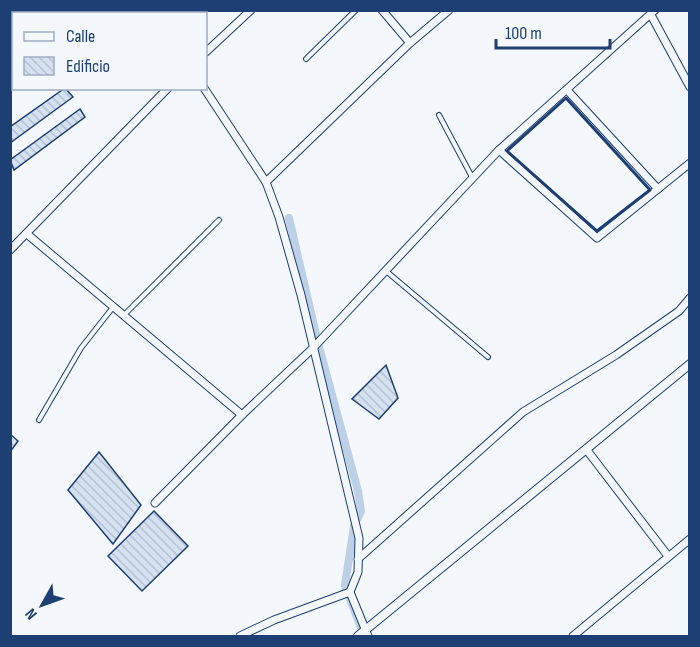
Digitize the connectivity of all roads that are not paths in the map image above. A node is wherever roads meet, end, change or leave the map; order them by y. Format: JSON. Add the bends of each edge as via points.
{"nodes":[{"id":1,"x":251,"y":10,"type":"edge"},
{"id":2,"x":356,"y":10,"type":"edge"},
{"id":3,"x":382,"y":10,"type":"edge"},
{"id":4,"x":449,"y":10,"type":"edge"},
{"id":5,"x":653,"y":13,"type":"edge"},
{"id":6,"x":410,"y":43,"type":"junction"},
{"id":7,"x":207,"y":51,"type":"edge"},
{"id":8,"x":306,"y":59,"type":"dead end"},
{"id":9,"x":690,"y":87,"type":"edge"},
{"id":10,"x":166,"y":90,"type":"edge"},
{"id":11,"x":205,"y":90,"type":"edge"},
{"id":12,"x":567,"y":90,"type":"junction"},
{"id":13,"x":440,"y":115,"type":"dead end"},
{"id":14,"x":499,"y":150,"type":"junction"},
{"id":15,"x":690,"y":163,"type":"edge"},
{"id":16,"x":472,"y":177,"type":"junction"},
{"id":17,"x":266,"y":182,"type":"junction"},
{"id":18,"x":658,"y":189,"type":"junction"},
{"id":19,"x":219,"y":220,"type":"dead end"},
{"id":20,"x":27,"y":234,"type":"junction"},
{"id":21,"x":10,"y":250,"type":"edge"},
{"id":22,"x":386,"y":270,"type":"junction"},
{"id":23,"x":690,"y":298,"type":"edge"},
{"id":24,"x":115,"y":306,"type":"junction"},
{"id":25,"x":124,"y":314,"type":"junction"},
{"id":26,"x":313,"y":348,"type":"junction"},
{"id":27,"x":488,"y":357,"type":"dead end"},
{"id":28,"x":690,"y":364,"type":"edge"},
{"id":29,"x":242,"y":415,"type":"junction"},
{"id":30,"x":39,"y":420,"type":"dead end"},
{"id":31,"x":586,"y":449,"type":"junction"},
{"id":32,"x":155,"y":503,"type":"dead end"},
{"id":33,"x":690,"y":539,"type":"edge"},
{"id":34,"x":668,"y":556,"type":"junction"},
{"id":35,"x":358,"y":559,"type":"junction"},
{"id":36,"x":350,"y":592,"type":"junction"},
{"id":37,"x":364,"y":635,"type":"edge"},
{"id":38,"x":240,"y":636,"type":"edge"},
{"id":39,"x":573,"y":636,"type":"edge"}],
"edges":[{"from":1,"to":7,"type":"street"},
{"from":2,"to":8,"type":"lane"},
{"from":3,"to":6,"type":"street"},
{"from":4,"to":6,"type":"street"},
{"from":5,"to":9,"type":"street"},
{"from":5,"to":12,"type":"street"},
{"from":6,"to":17,"type":"street"},
{"from":10,"to":20,"type":"street"},
{"from":11,"to":17,"type":"street"},
{"from":12,"to":14,"type":"street"},
{"from":12,"to":18,"type":"street"},
{"from":13,"to":16,"type":"lane"},
{"from":14,"to":16,"type":"street"},
{"from":14,"to":18,"type":"street","via":[[597,238]]},
{"from":15,"to":18,"type":"street"},
{"from":16,"to":22,"type":"street"},
{"from":17,"to":26,"type":"street"},
{"from":19,"to":25,"type":"lane"},
{"from":20,"to":21,"type":"street"},
{"from":20,"to":24,"type":"street"},
{"from":22,"to":26,"type":"street"},
{"from":22,"to":27,"type":"lane"},
{"from":23,"to":35,"type":"street","via":[[679,311],[616,355],[523,412]]},
{"from":24,"to":25,"type":"street"},
{"from":24,"to":30,"type":"lane","via":[[81,348]]},
{"from":25,"to":29,"type":"street"},
{"from":26,"to":29,"type":"street"},
{"from":26,"to":35,"type":"street","via":[[352,499],[359,538]]},
{"from":28,"to":31,"type":"street"},
{"from":29,"to":32,"type":"street"},
{"from":31,"to":34,"type":"street"},
{"from":31,"to":37,"type":"street"},
{"from":33,"to":34,"type":"street"},
{"from":34,"to":39,"type":"street"},
{"from":35,"to":36,"type":"street","via":[[358,572]]},
{"from":36,"to":37,"type":"street"},
{"from":36,"to":38,"type":"street"}]}
